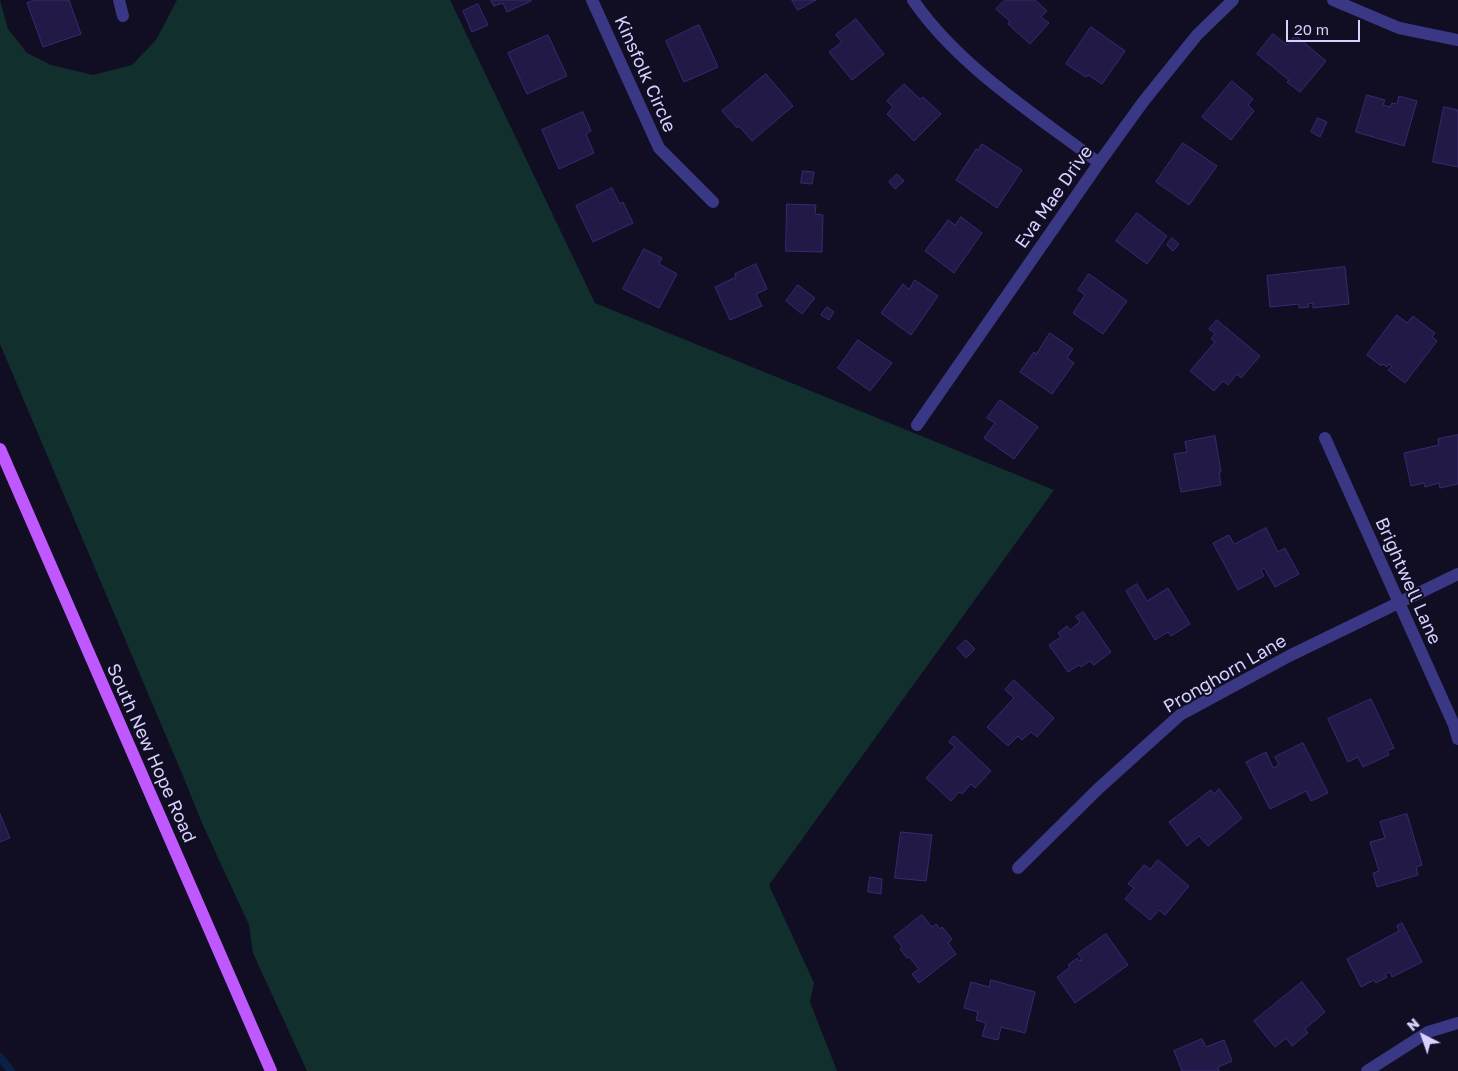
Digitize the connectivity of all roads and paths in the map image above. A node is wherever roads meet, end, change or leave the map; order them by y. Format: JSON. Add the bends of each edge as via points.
{"nodes":[{"id":1,"x":119,"y":0,"type":"edge"},
{"id":2,"x":592,"y":0,"type":"edge"},
{"id":3,"x":913,"y":0,"type":"edge"},
{"id":4,"x":1233,"y":0,"type":"edge"},
{"id":5,"x":1333,"y":0,"type":"edge"},
{"id":6,"x":123,"y":16,"type":"dead end"},
{"id":7,"x":1458,"y":40,"type":"edge"},
{"id":8,"x":1099,"y":163,"type":"junction"},
{"id":9,"x":713,"y":202,"type":"dead end"},
{"id":10,"x":917,"y":425,"type":"dead end"},
{"id":11,"x":1325,"y":438,"type":"dead end"},
{"id":12,"x":0,"y":449,"type":"edge"},
{"id":13,"x":1458,"y":574,"type":"edge"},
{"id":14,"x":1399,"y":603,"type":"junction"},
{"id":15,"x":1458,"y":739,"type":"edge"},
{"id":16,"x":1018,"y":868,"type":"dead end"},
{"id":17,"x":1458,"y":1023,"type":"edge"},
{"id":18,"x":271,"y":1071,"type":"edge"},
{"id":19,"x":1367,"y":1071,"type":"edge"}],
"edges":[{"from":1,"to":6,"type":"street"},
{"from":2,"to":9,"type":"street","name":"Kinsfolk Circle","via":[[659,148]]},
{"from":3,"to":8,"type":"street","via":[[969,65]]},
{"from":4,"to":8,"type":"street","name":"Eva Mae Drive","via":[[1197,35]]},
{"from":5,"to":7,"type":"street","via":[[1399,28]]},
{"from":8,"to":10,"type":"street","name":"Eva Mae Drive"},
{"from":11,"to":14,"type":"street","name":"Brightwell Lane"},
{"from":12,"to":18,"type":"main road","name":"South New Hope Road"},
{"from":13,"to":14,"type":"street","name":"Pronghorn Lane"},
{"from":14,"to":15,"type":"street","name":"Brightwell Lane"},
{"from":14,"to":16,"type":"street","name":"Pronghorn Lane","via":[[1289,656],[1180,715],[1099,788]]},
{"from":17,"to":19,"type":"street","via":[[1428,1032]]}]}
